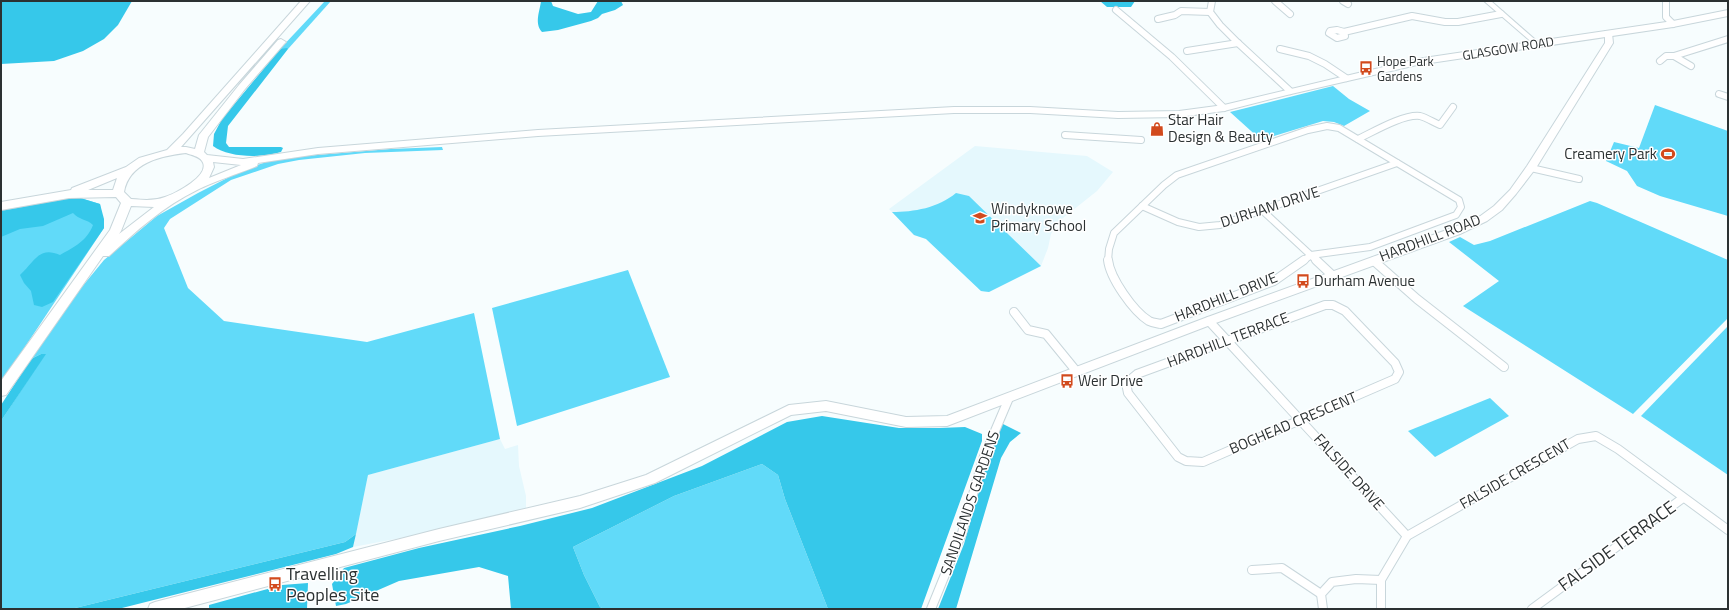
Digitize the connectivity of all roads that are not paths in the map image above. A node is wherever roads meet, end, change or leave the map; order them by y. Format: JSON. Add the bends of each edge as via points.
{"nodes":[{"id":1,"x":306,"y":1,"type":"edge"},
{"id":2,"x":315,"y":1,"type":"edge"},
{"id":3,"x":1212,"y":1,"type":"edge"},
{"id":4,"x":1276,"y":1,"type":"edge"},
{"id":5,"x":1343,"y":1,"type":"edge"},
{"id":6,"x":1486,"y":1,"type":"edge"},
{"id":7,"x":1666,"y":1,"type":"edge"},
{"id":8,"x":1348,"y":4,"type":"dead end"},
{"id":9,"x":1116,"y":10,"type":"dead end"},
{"id":10,"x":1210,"y":12,"type":"junction"},
{"id":11,"x":1290,"y":14,"type":"dead end"},
{"id":12,"x":1501,"y":14,"type":"junction"},
{"id":13,"x":1726,"y":14,"type":"edge"},
{"id":14,"x":1158,"y":19,"type":"dead end"},
{"id":15,"x":1673,"y":24,"type":"junction"},
{"id":16,"x":1344,"y":32,"type":"dead end"},
{"id":17,"x":1608,"y":33,"type":"junction"},
{"id":18,"x":1728,"y":40,"type":"edge"},
{"id":19,"x":1238,"y":43,"type":"junction"},
{"id":20,"x":1537,"y":44,"type":"junction"},
{"id":21,"x":1280,"y":50,"type":"dead end"},
{"id":22,"x":1187,"y":51,"type":"dead end"},
{"id":23,"x":1674,"y":56,"type":"junction"},
{"id":24,"x":1660,"y":61,"type":"dead end"},
{"id":25,"x":1691,"y":66,"type":"dead end"},
{"id":26,"x":1346,"y":78,"type":"junction"},
{"id":27,"x":1290,"y":91,"type":"junction"},
{"id":28,"x":1719,"y":94,"type":"dead end"},
{"id":29,"x":1728,"y":97,"type":"edge"},
{"id":30,"x":1453,"y":107,"type":"dead end"},
{"id":31,"x":1224,"y":108,"type":"junction"},
{"id":32,"x":1065,"y":135,"type":"dead end"},
{"id":33,"x":1358,"y":139,"type":"junction"},
{"id":34,"x":1141,"y":140,"type":"dead end"},
{"id":35,"x":171,"y":151,"type":"junction"},
{"id":36,"x":203,"y":155,"type":"junction"},
{"id":37,"x":269,"y":158,"type":"junction"},
{"id":38,"x":1397,"y":163,"type":"junction"},
{"id":39,"x":1531,"y":168,"type":"junction"},
{"id":40,"x":129,"y":170,"type":"junction"},
{"id":41,"x":1579,"y":179,"type":"dead end"},
{"id":42,"x":193,"y":188,"type":"junction"},
{"id":43,"x":118,"y":193,"type":"junction"},
{"id":44,"x":69,"y":194,"type":"junction"},
{"id":45,"x":173,"y":199,"type":"junction"},
{"id":46,"x":127,"y":202,"type":"junction"},
{"id":47,"x":1,"y":206,"type":"edge"},
{"id":48,"x":1142,"y":206,"type":"junction"},
{"id":49,"x":1263,"y":211,"type":"junction"},
{"id":50,"x":1311,"y":255,"type":"junction"},
{"id":51,"x":1374,"y":260,"type":"junction"},
{"id":52,"x":86,"y":270,"type":"junction"},
{"id":53,"x":1333,"y":276,"type":"junction"},
{"id":54,"x":1333,"y":305,"type":"joint"},
{"id":55,"x":1014,"y":312,"type":"dead end"},
{"id":56,"x":1209,"y":321,"type":"junction"},
{"id":57,"x":1227,"y":340,"type":"junction"},
{"id":58,"x":1504,"y":367,"type":"dead end"},
{"id":59,"x":1077,"y":372,"type":"junction"},
{"id":60,"x":1126,"y":383,"type":"joint"},
{"id":61,"x":1,"y":391,"type":"edge"},
{"id":62,"x":1009,"y":398,"type":"junction"},
{"id":63,"x":1302,"y":420,"type":"junction"},
{"id":64,"x":1683,"y":498,"type":"junction"},
{"id":65,"x":1728,"y":530,"type":"edge"},
{"id":66,"x":1407,"y":536,"type":"junction"},
{"id":67,"x":1252,"y":570,"type":"dead end"},
{"id":68,"x":1381,"y":580,"type":"junction"},
{"id":69,"x":1321,"y":594,"type":"junction"},
{"id":70,"x":155,"y":609,"type":"edge"},
{"id":71,"x":931,"y":609,"type":"edge"},
{"id":72,"x":1323,"y":609,"type":"edge"},
{"id":73,"x":1382,"y":609,"type":"edge"},
{"id":74,"x":1532,"y":609,"type":"edge"}],
"edges":[{"from":1,"to":35,"type":"main road"},
{"from":2,"to":36,"type":"main road","via":[[203,137]]},
{"from":3,"to":10,"type":"street"},
{"from":4,"to":11,"type":"street"},
{"from":5,"to":8,"type":"street"},
{"from":6,"to":12,"type":"street"},
{"from":7,"to":15,"type":"street","via":[[1666,17]]},
{"from":9,"to":31,"type":"street","via":[[1172,58]]},
{"from":10,"to":14,"type":"street","via":[[1181,10]]},
{"from":10,"to":19,"type":"street"},
{"from":12,"to":16,"type":"street","via":[[1458,22],[1412,16]]},
{"from":12,"to":20,"type":"street"},
{"from":13,"to":15,"type":"main road","name":"GLASGOW ROAD"},
{"from":15,"to":17,"type":"main road","name":"GLASGOW ROAD"},
{"from":17,"to":20,"type":"main road","name":"GLASGOW ROAD"},
{"from":17,"to":39,"type":"main road","name":"HARDHILL ROAD","via":[[1609,43]]},
{"from":18,"to":23,"type":"street"},
{"from":19,"to":22,"type":"street"},
{"from":19,"to":27,"type":"street"},
{"from":20,"to":26,"type":"main road","name":"GLASGOW ROAD","via":[[1417,62]]},
{"from":21,"to":26,"type":"street","via":[[1309,56]]},
{"from":23,"to":24,"type":"street","via":[[1666,56]]},
{"from":23,"to":25,"type":"street"},
{"from":26,"to":27,"type":"main road","name":"GLASGOW ROAD"},
{"from":27,"to":31,"type":"main road","name":"GLASGOW ROAD"},
{"from":28,"to":29,"type":"street"},
{"from":30,"to":33,"type":"street","via":[[1440,125],[1415,116]]},
{"from":31,"to":37,"type":"main road","name":"GLASGOW ROAD","via":[[1150,115],[1030,110],[946,110],[538,133],[318,151]]},
{"from":32,"to":34,"type":"street"},
{"from":33,"to":38,"type":"street"},
{"from":33,"to":48,"type":"street","via":[[1339,128],[1327,126],[1308,130],[1177,175]]},
{"from":35,"to":36,"type":"main road","via":[[186,150]]},
{"from":35,"to":40,"type":"main road","via":[[153,156]]},
{"from":36,"to":37,"type":"main road","via":[[243,162]]},
{"from":36,"to":42,"type":"main road","via":[[210,166],[208,173]]},
{"from":37,"to":42,"type":"main road"},
{"from":38,"to":49,"type":"street","name":"DURHAM DRIVE"},
{"from":38,"to":50,"type":"street","name":"HARDHILL DRIVE","via":[[1459,200],[1461,207],[1456,215],[1370,247]]},
{"from":39,"to":41,"type":"street"},
{"from":39,"to":51,"type":"main road","name":"HARDHILL ROAD","via":[[1498,208],[1483,219]]},
{"from":40,"to":43,"type":"main road","via":[[118,184]]},
{"from":40,"to":44,"type":"main road"},
{"from":42,"to":45,"type":"main road"},
{"from":43,"to":44,"type":"main road"},
{"from":43,"to":46,"type":"main road"},
{"from":44,"to":47,"type":"main road"},
{"from":45,"to":46,"type":"main road","via":[[147,204]]},
{"from":45,"to":52,"type":"main road","via":[[132,228]]},
{"from":46,"to":52,"type":"main road","via":[[115,231]]},
{"from":48,"to":49,"type":"street","name":"DURHAM DRIVE","via":[[1178,222],[1199,226],[1220,225]]},
{"from":48,"to":50,"type":"street","name":"HARDHILL DRIVE","via":[[1114,233],[1110,243],[1108,265],[1127,297],[1150,322],[1160,324],[1274,281]]},
{"from":49,"to":50,"type":"street"},
{"from":50,"to":53,"type":"street"},
{"from":51,"to":53,"type":"main road","name":"HARDHILL ROAD"},
{"from":51,"to":58,"type":"street","via":[[1417,299]]},
{"from":52,"to":61,"type":"main road"},
{"from":53,"to":56,"type":"main road","name":"HARDHILL ROAD"},
{"from":54,"to":57,"type":"street","name":"HARDHILL TERRACE","via":[[1318,307]]},
{"from":54,"to":63,"type":"street","name":"BOGHEAD CRESCENT","via":[[1345,311],[1395,363],[1399,372],[1395,379]]},
{"from":55,"to":59,"type":"street","via":[[1028,330],[1046,334]]},
{"from":56,"to":57,"type":"street","name":"FALSIDE DRIVE"},
{"from":56,"to":59,"type":"main road","name":"HARDHILL ROAD"},
{"from":57,"to":60,"type":"street","name":"HARDHILL TERRACE","via":[[1137,374]]},
{"from":57,"to":63,"type":"street","name":"FALSIDE DRIVE"},
{"from":59,"to":62,"type":"main road","name":"HARDHILL ROAD"},
{"from":60,"to":63,"type":"street","name":"BOGHEAD CRESCENT","via":[[1128,393],[1178,457],[1186,461],[1204,462]]},
{"from":62,"to":70,"type":"main road","name":"HARDHILL ROAD","via":[[947,421],[906,422],[826,406],[789,410],[650,480],[587,500],[439,535]]},
{"from":62,"to":71,"type":"street","name":"SANDILANDS GARDENS","via":[[983,459],[962,533]]},
{"from":63,"to":66,"type":"street","name":"FALSIDE DRIVE"},
{"from":64,"to":65,"type":"street","name":"FALSIDE CRESCENT"},
{"from":64,"to":66,"type":"street","name":"FALSIDE CRESCENT","via":[[1618,449],[1596,436],[1578,439]]},
{"from":64,"to":74,"type":"street","name":"FALSIDE TERRACE"},
{"from":66,"to":68,"type":"street","name":"FALSIDE CRESCENT"},
{"from":67,"to":69,"type":"street","via":[[1282,568]]},
{"from":68,"to":69,"type":"street","via":[[1356,579],[1332,582]]},
{"from":68,"to":73,"type":"street"},
{"from":69,"to":72,"type":"street"}]}
